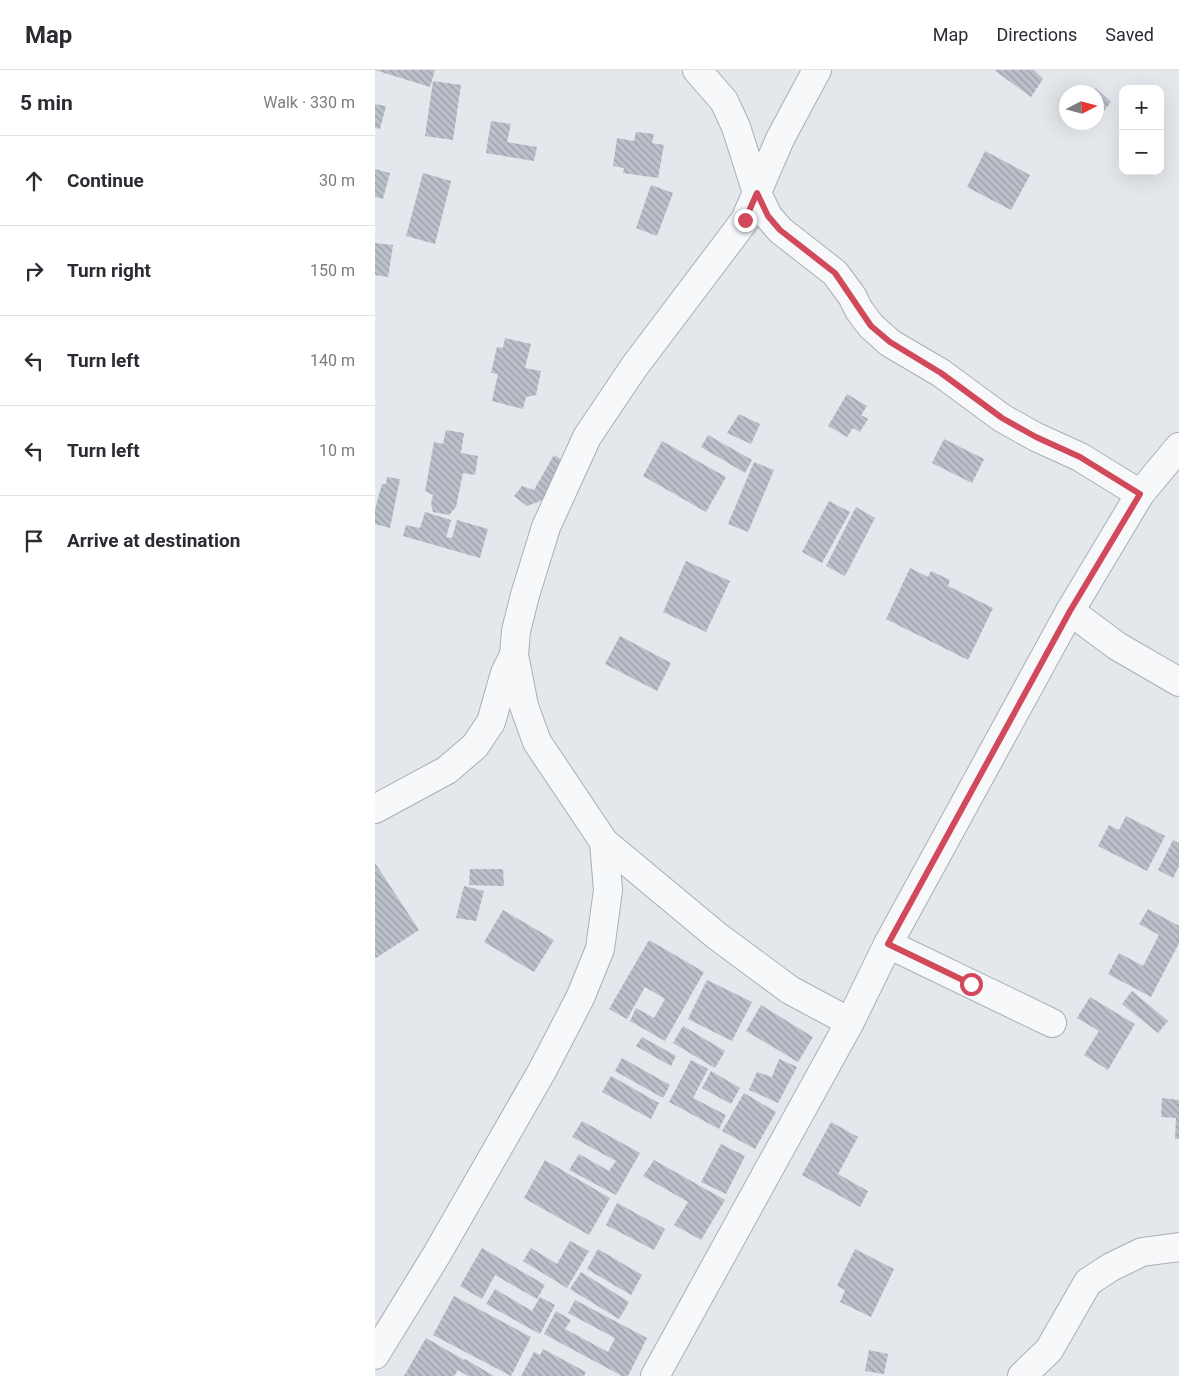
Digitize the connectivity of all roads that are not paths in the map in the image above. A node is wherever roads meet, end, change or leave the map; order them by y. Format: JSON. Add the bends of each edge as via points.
{"nodes":[{"id":1,"x":697,"y":70,"type":"edge"},
{"id":2,"x":817,"y":70,"type":"edge"},
{"id":3,"x":757,"y":193,"type":"junction"},
{"id":4,"x":1179,"y":448,"type":"edge"},
{"id":5,"x":1140,"y":494,"type":"junction"},
{"id":6,"x":1070,"y":611,"type":"junction"},
{"id":7,"x":514,"y":655,"type":"junction"},
{"id":8,"x":1179,"y":682,"type":"edge"},
{"id":9,"x":375,"y":809,"type":"edge"},
{"id":10,"x":605,"y":842,"type":"junction"},
{"id":11,"x":888,"y":944,"type":"junction"},
{"id":12,"x":850,"y":1022,"type":"junction"},
{"id":13,"x":1052,"y":1023,"type":"dead end"},
{"id":14,"x":1179,"y":1246,"type":"edge"},
{"id":15,"x":375,"y":1355,"type":"edge"},
{"id":16,"x":655,"y":1376,"type":"edge"},
{"id":17,"x":1022,"y":1376,"type":"edge"}],
"edges":[{"from":1,"to":3,"type":"street","via":[[724,101],[736,127]]},
{"from":2,"to":3,"type":"street","via":[[780,139]]},
{"from":3,"to":5,"type":"street","via":[[768,216],[780,230],[835,273],[871,326],[890,342],[941,373],[1002,418],[1080,457]]},
{"from":3,"to":7,"type":"street","via":[[745,220],[634,367],[587,438],[545,527],[516,631]]},
{"from":4,"to":5,"type":"street"},
{"from":5,"to":6,"type":"street"},
{"from":6,"to":8,"type":"street","via":[[1117,646]]},
{"from":6,"to":11,"type":"street"},
{"from":7,"to":9,"type":"street","via":[[505,673],[491,722],[475,746],[447,770]]},
{"from":7,"to":10,"type":"street","via":[[524,706],[537,742]]},
{"from":10,"to":12,"type":"street","via":[[717,936],[790,990]]},
{"from":10,"to":15,"type":"street","via":[[608,890],[600,949],[580,998],[437,1254]]},
{"from":11,"to":12,"type":"street"},
{"from":11,"to":13,"type":"street"},
{"from":12,"to":16,"type":"street"},
{"from":14,"to":17,"type":"street","via":[[1142,1252],[1087,1282],[1049,1350]]}]}
